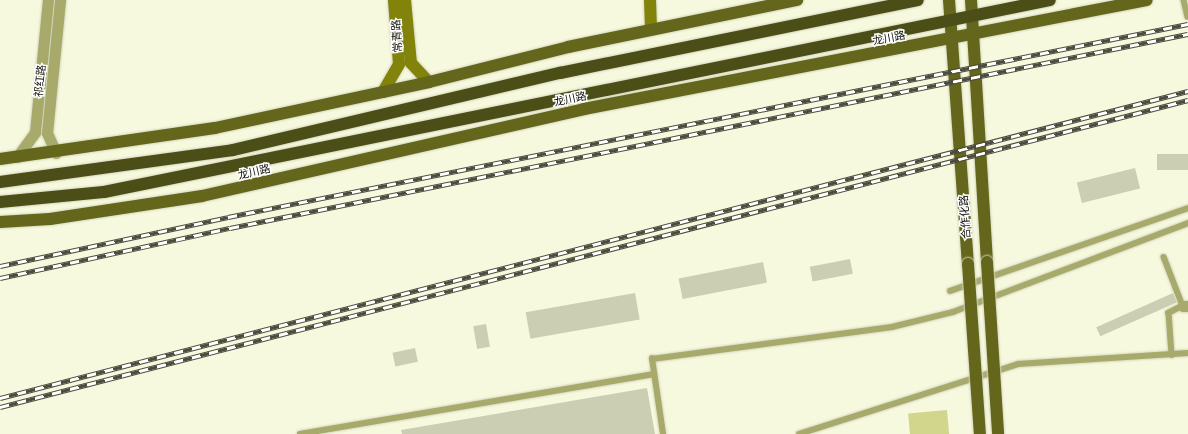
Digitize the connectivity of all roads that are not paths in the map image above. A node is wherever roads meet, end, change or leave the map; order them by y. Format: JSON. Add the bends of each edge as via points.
{"nodes":[{"id":1,"x":48,"y":0,"type":"edge"},
{"id":2,"x":60,"y":0,"type":"edge"},
{"id":3,"x":394,"y":0,"type":"edge"},
{"id":4,"x":406,"y":0,"type":"edge"},
{"id":5,"x":650,"y":0,"type":"edge"},
{"id":6,"x":656,"y":0,"type":"edge"},
{"id":7,"x":797,"y":0,"type":"edge"},
{"id":8,"x":918,"y":0,"type":"edge"},
{"id":9,"x":949,"y":0,"type":"edge"},
{"id":10,"x":971,"y":0,"type":"edge"},
{"id":11,"x":1050,"y":0,"type":"edge"},
{"id":12,"x":1147,"y":0,"type":"edge"},
{"id":13,"x":1184,"y":0,"type":"edge"},
{"id":14,"x":972,"y":16,"type":"junction"},
{"id":15,"x":1188,"y":18,"type":"edge"},
{"id":16,"x":950,"y":21,"type":"junction"},
{"id":17,"x":654,"y":28,"type":"junction"},
{"id":18,"x":973,"y":34,"type":"junction"},
{"id":19,"x":951,"y":40,"type":"junction"},
{"id":20,"x":429,"y":82,"type":"junction"},
{"id":21,"x":383,"y":92,"type":"junction"},
{"id":22,"x":56,"y":153,"type":"junction"},
{"id":23,"x":17,"y":157,"type":"junction"},
{"id":24,"x":0,"y":159,"type":"edge"},
{"id":25,"x":0,"y":182,"type":"edge"},
{"id":26,"x":0,"y":202,"type":"edge"},
{"id":27,"x":1188,"y":208,"type":"edge"},
{"id":28,"x":0,"y":222,"type":"edge"},
{"id":29,"x":1188,"y":223,"type":"edge"},
{"id":30,"x":1164,"y":257,"type":"dead end"},
{"id":31,"x":950,"y":291,"type":"dead end"},
{"id":32,"x":1185,"y":306,"type":"edge"},
{"id":33,"x":1188,"y":353,"type":"edge"},
{"id":34,"x":1172,"y":355,"type":"junction"},
{"id":35,"x":654,"y":374,"type":"junction"},
{"id":36,"x":300,"y":434,"type":"edge"},
{"id":37,"x":663,"y":434,"type":"edge"},
{"id":38,"x":799,"y":434,"type":"edge"},
{"id":39,"x":980,"y":434,"type":"edge"},
{"id":40,"x":998,"y":434,"type":"edge"}],
"edges":[{"from":1,"to":23,"type":"street","name":"祁红路","via":[[35,132]]},
{"from":2,"to":22,"type":"street","name":"祁红路","via":[[46,133]]},
{"from":3,"to":21,"type":"street","name":"常青路","via":[[399,64]]},
{"from":4,"to":20,"type":"street","name":"常青路","via":[[411,63]]},
{"from":5,"to":17,"type":"street"},
{"from":6,"to":17,"type":"street"},
{"from":7,"to":17,"type":"main road"},
{"from":8,"to":25,"type":"highway","via":[[560,73],[233,150]]},
{"from":9,"to":16,"type":"main road","name":"合作化路"},
{"from":10,"to":14,"type":"main road","name":"合作化路"},
{"from":11,"to":14,"type":"highway","name":"龙川路"},
{"from":12,"to":18,"type":"main road","name":"龙川路"},
{"from":13,"to":15,"type":"lane"},
{"from":14,"to":16,"type":"highway","name":"龙川路"},
{"from":14,"to":18,"type":"main road","name":"合作化路"},
{"from":16,"to":19,"type":"main road","name":"合作化路"},
{"from":16,"to":26,"type":"highway","name":"龙川路","via":[[104,192]]},
{"from":17,"to":20,"type":"main road"},
{"from":18,"to":19,"type":"main road","name":"龙川路"},
{"from":18,"to":40,"type":"main road","name":"合作化路","bridge":true},
{"from":19,"to":28,"type":"main road","name":"龙川路","via":[[584,109],[202,196],[50,219]]},
{"from":19,"to":39,"type":"main road","name":"合作化路","bridge":true},
{"from":20,"to":21,"type":"main road"},
{"from":21,"to":22,"type":"main road","via":[[215,128]]},
{"from":22,"to":23,"type":"main road"},
{"from":23,"to":24,"type":"main road"},
{"from":27,"to":31,"type":"lane"},
{"from":29,"to":35,"type":"lane","via":[[953,312],[892,327],[652,359]]},
{"from":30,"to":32,"type":"lane"},
{"from":32,"to":34,"type":"lane","via":[[1169,313]]},
{"from":33,"to":34,"type":"lane"},
{"from":34,"to":38,"type":"lane","via":[[1018,364]]},
{"from":35,"to":36,"type":"lane"},
{"from":35,"to":37,"type":"lane"}]}
